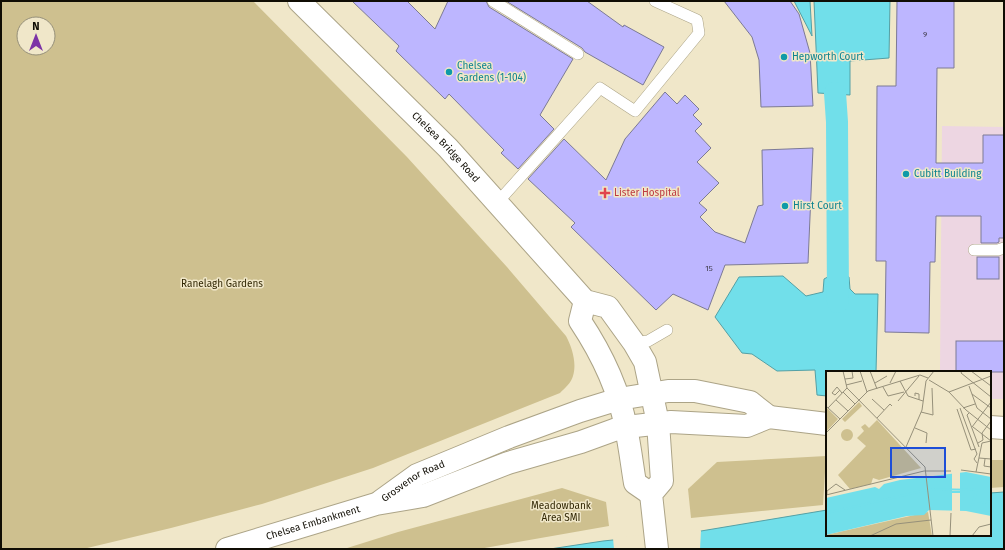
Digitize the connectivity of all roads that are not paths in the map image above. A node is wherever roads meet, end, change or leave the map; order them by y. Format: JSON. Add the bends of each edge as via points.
{"nodes":[{"id":1,"x":299,"y":1,"type":"edge"},
{"id":2,"x":493,"y":1,"type":"edge"},
{"id":3,"x":655,"y":1,"type":"edge"},
{"id":4,"x":578,"y":54,"type":"dead end"},
{"id":5,"x":497,"y":203,"type":"junction"},
{"id":6,"x":1004,"y":248,"type":"edge"},
{"id":7,"x":974,"y":250,"type":"dead end"},
{"id":8,"x":585,"y":301,"type":"junction"},
{"id":9,"x":667,"y":330,"type":"dead end"},
{"id":10,"x":634,"y":343,"type":"junction"},
{"id":11,"x":652,"y":393,"type":"junction"},
{"id":12,"x":619,"y":399,"type":"junction"},
{"id":13,"x":769,"y":418,"type":"junction"},
{"id":14,"x":658,"y":423,"type":"junction"},
{"id":15,"x":826,"y":424,"type":"edge"},
{"id":16,"x":626,"y":427,"type":"junction"},
{"id":17,"x":991,"y":428,"type":"edge"},
{"id":18,"x":1004,"y":428,"type":"edge"},
{"id":19,"x":651,"y":494,"type":"junction"},
{"id":20,"x":376,"y":504,"type":"junction"},
{"id":21,"x":227,"y":549,"type":"edge"},
{"id":22,"x":657,"y":549,"type":"edge"}],
"edges":[{"from":1,"to":5,"type":"main road","name":"Chelsea Bridge Road","via":[[448,148]]},
{"from":2,"to":4,"type":"lane"},
{"from":3,"to":5,"type":"lane","via":[[697,20],[699,33],[635,110],[600,88]]},
{"from":5,"to":8,"type":"main road","name":"Chelsea Bridge Road"},
{"from":6,"to":7,"type":"lane"},
{"from":8,"to":10,"type":"main road","via":[[608,307]]},
{"from":8,"to":12,"type":"main road","via":[[580,321],[593,340]]},
{"from":9,"to":10,"type":"lane","via":[[648,341]]},
{"from":10,"to":11,"type":"main road","via":[[644,362]]},
{"from":11,"to":12,"type":"main road","name":"Grosvenor Road"},
{"from":11,"to":13,"type":"main road","name":"Grosvenor Road","via":[[711,393],[750,402]]},
{"from":11,"to":14,"type":"main road"},
{"from":12,"to":16,"type":"main road"},
{"from":12,"to":20,"type":"main road","name":"Grosvenor Road","via":[[510,437],[417,475]]},
{"from":13,"to":14,"type":"main road","name":"Grosvenor Road","via":[[747,426]]},
{"from":13,"to":15,"type":"main road","name":"Grosvenor Road"},
{"from":14,"to":16,"type":"main road","name":"Grosvenor Road"},
{"from":14,"to":19,"type":"main road","via":[[662,481]]},
{"from":16,"to":19,"type":"main road","via":[[635,483]]},
{"from":16,"to":20,"type":"main road","name":"Grosvenor Road","via":[[508,464],[423,496]]},
{"from":17,"to":18,"type":"main road"},
{"from":19,"to":22,"type":"main road"},
{"from":20,"to":21,"type":"main road","name":"Chelsea Embankment"}]}
